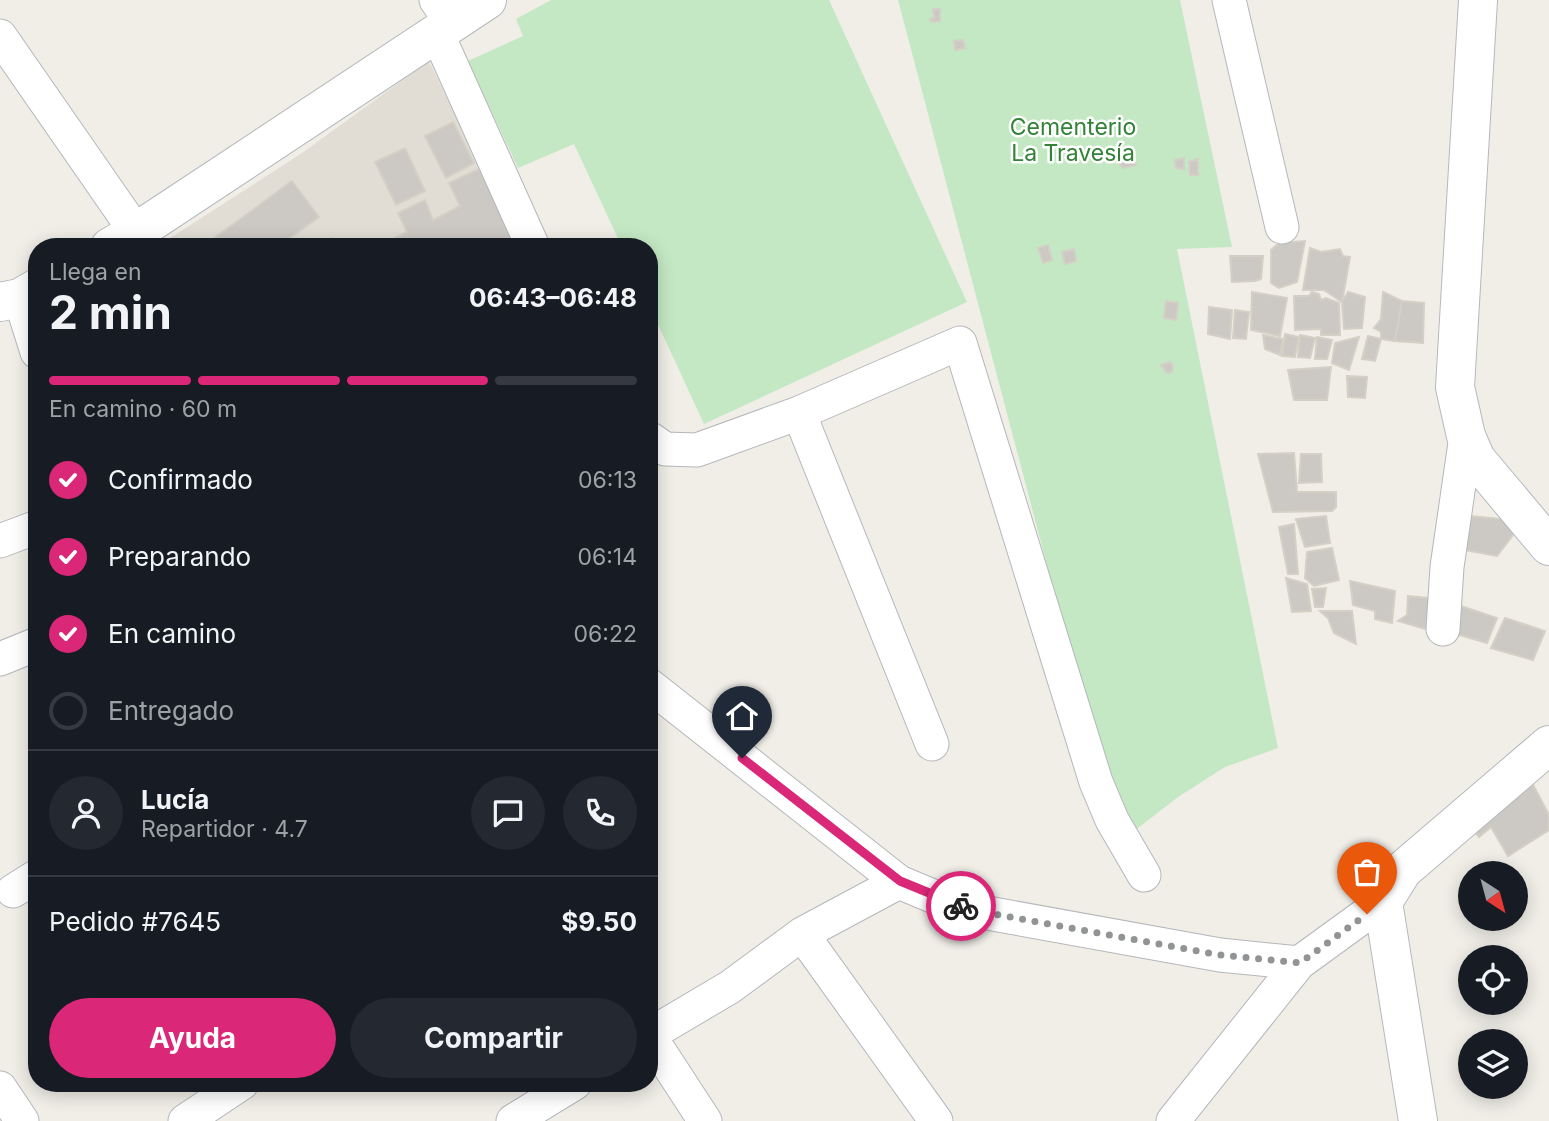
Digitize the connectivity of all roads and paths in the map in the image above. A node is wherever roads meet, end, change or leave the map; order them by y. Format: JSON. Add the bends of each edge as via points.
{"nodes":[{"id":1,"x":487,"y":0,"type":"edge"},
{"id":2,"x":1229,"y":0,"type":"edge"},
{"id":3,"x":1478,"y":0,"type":"edge"},
{"id":4,"x":442,"y":19,"type":"edge"},
{"id":5,"x":0,"y":36,"type":"edge"},
{"id":6,"x":1282,"y":227,"type":"dead end"},
{"id":7,"x":122,"y":238,"type":"edge"},
{"id":8,"x":124,"y":238,"type":"edge"},
{"id":9,"x":529,"y":238,"type":"edge"},
{"id":10,"x":19,"y":296,"type":"edge"},
{"id":11,"x":28,"y":324,"type":"edge"},
{"id":12,"x":799,"y":413,"type":"junction"},
{"id":13,"x":1466,"y":436,"type":"junction"},
{"id":14,"x":658,"y":444,"type":"edge"},
{"id":15,"x":28,"y":530,"type":"edge"},
{"id":16,"x":0,"y":541,"type":"edge"},
{"id":17,"x":1549,"y":546,"type":"edge"},
{"id":18,"x":1443,"y":629,"type":"dead end"},
{"id":19,"x":28,"y":648,"type":"edge"},
{"id":20,"x":0,"y":659,"type":"edge"},
{"id":21,"x":658,"y":692,"type":"edge"},
{"id":22,"x":932,"y":744,"type":"dead end"},
{"id":23,"x":1549,"y":745,"type":"edge"},
{"id":24,"x":1144,"y":876,"type":"dead end"},
{"id":25,"x":900,"y":881,"type":"junction"},
{"id":26,"x":1383,"y":902,"type":"junction"},
{"id":27,"x":802,"y":934,"type":"junction"},
{"id":28,"x":1300,"y":963,"type":"junction"},
{"id":29,"x":658,"y":1030,"type":"edge"},
{"id":30,"x":658,"y":1049,"type":"edge"},
{"id":31,"x":0,"y":1088,"type":"edge"},
{"id":32,"x":224,"y":1092,"type":"edge"},
{"id":33,"x":560,"y":1092,"type":"edge"},
{"id":34,"x":22,"y":1121,"type":"edge"},
{"id":35,"x":185,"y":1121,"type":"edge"},
{"id":36,"x":513,"y":1121,"type":"edge"},
{"id":37,"x":705,"y":1121,"type":"edge"},
{"id":38,"x":936,"y":1121,"type":"edge"},
{"id":39,"x":1173,"y":1121,"type":"edge"},
{"id":40,"x":1418,"y":1121,"type":"edge"}],
"edges":[{"from":1,"to":4,"type":"street"},
{"from":2,"to":6,"type":"street"},
{"from":3,"to":13,"type":"street","via":[[1455,387]]},
{"from":4,"to":8,"type":"street"},
{"from":4,"to":9,"type":"street"},
{"from":5,"to":7,"type":"street"},
{"from":10,"to":11,"type":"street"},
{"from":12,"to":14,"type":"street","via":[[697,450],[665,449]]},
{"from":12,"to":22,"type":"street"},
{"from":12,"to":24,"type":"street","via":[[960,343],[1096,782]]},
{"from":13,"to":17,"type":"street","via":[[1476,459]]},
{"from":13,"to":18,"type":"street"},
{"from":15,"to":16,"type":"street"},
{"from":19,"to":20,"type":"street"},
{"from":21,"to":25,"type":"street"},
{"from":23,"to":26,"type":"street","via":[[1403,870]]},
{"from":25,"to":27,"type":"street"},
{"from":25,"to":28,"type":"street","via":[[949,903],[993,914],[1220,955]]},
{"from":26,"to":28,"type":"street"},
{"from":26,"to":40,"type":"street"},
{"from":27,"to":29,"type":"street","via":[[730,987]]},
{"from":27,"to":38,"type":"street"},
{"from":28,"to":39,"type":"street"},
{"from":30,"to":37,"type":"street"},
{"from":31,"to":34,"type":"street"},
{"from":32,"to":35,"type":"street"},
{"from":33,"to":36,"type":"street"}]}
